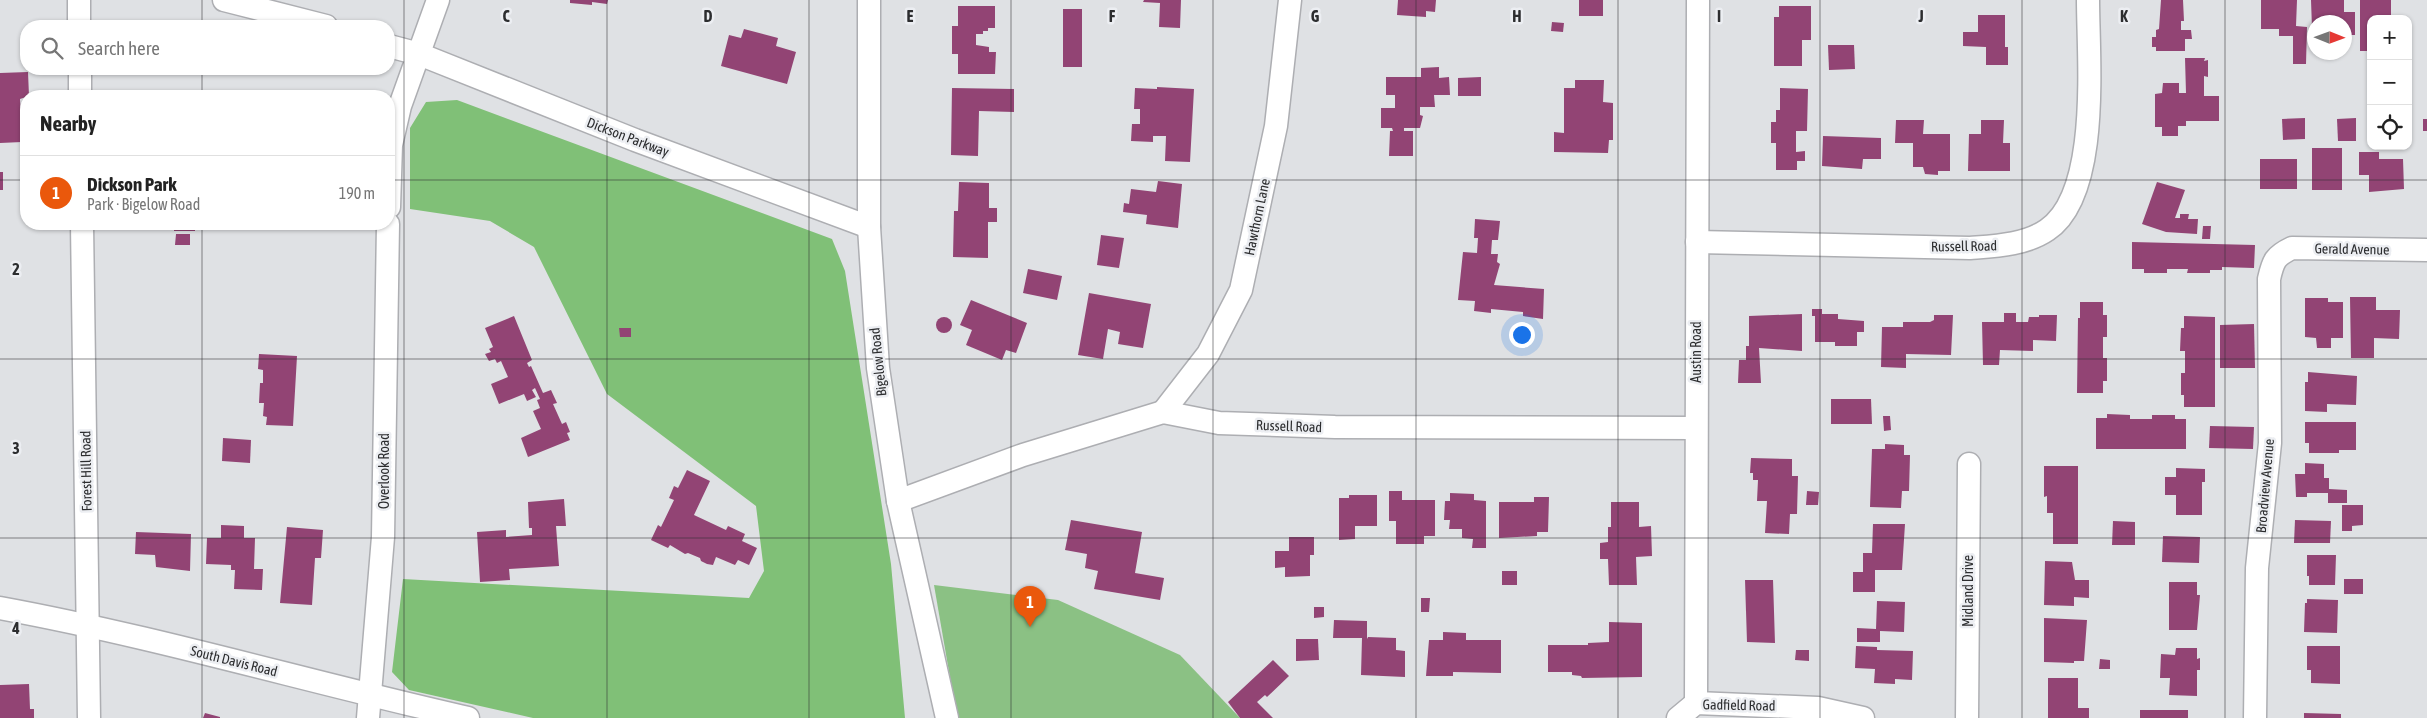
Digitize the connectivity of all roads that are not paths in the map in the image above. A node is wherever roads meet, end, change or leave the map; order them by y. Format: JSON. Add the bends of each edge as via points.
{"nodes":[{"id":1,"x":79,"y":0,"type":"edge"},
{"id":2,"x":224,"y":0,"type":"edge"},
{"id":3,"x":438,"y":0,"type":"edge"},
{"id":4,"x":869,"y":0,"type":"edge"},
{"id":5,"x":1290,"y":0,"type":"edge"},
{"id":6,"x":1698,"y":0,"type":"edge"},
{"id":7,"x":2088,"y":0,"type":"edge"},
{"id":8,"x":79,"y":20,"type":"edge"},
{"id":9,"x":302,"y":20,"type":"edge"},
{"id":10,"x":395,"y":48,"type":"edge"},
{"id":11,"x":419,"y":54,"type":"junction"},
{"id":12,"x":80,"y":75,"type":"edge"},
{"id":13,"x":80,"y":90,"type":"edge"},
{"id":14,"x":395,"y":128,"type":"edge"},
{"id":15,"x":869,"y":226,"type":"junction"},
{"id":16,"x":82,"y":230,"type":"edge"},
{"id":17,"x":388,"y":230,"type":"edge"},
{"id":18,"x":1697,"y":242,"type":"junction"},
{"id":19,"x":2427,"y":250,"type":"edge"},
{"id":20,"x":2278,"y":255,"type":"joint"},
{"id":21,"x":1163,"y":412,"type":"junction"},
{"id":22,"x":1696,"y":428,"type":"junction"},
{"id":23,"x":1969,"y":464,"type":"dead end"},
{"id":24,"x":898,"y":501,"type":"junction"},
{"id":25,"x":0,"y":608,"type":"edge"},
{"id":26,"x":89,"y":624,"type":"junction"},
{"id":27,"x":369,"y":696,"type":"junction"},
{"id":28,"x":1696,"y":703,"type":"junction"},
{"id":29,"x":89,"y":718,"type":"edge"},
{"id":30,"x":368,"y":718,"type":"edge"},
{"id":31,"x":468,"y":718,"type":"edge"},
{"id":32,"x":947,"y":718,"type":"edge"},
{"id":33,"x":1678,"y":718,"type":"edge"},
{"id":34,"x":1863,"y":718,"type":"edge"},
{"id":35,"x":1967,"y":718,"type":"edge"},
{"id":36,"x":2255,"y":718,"type":"edge"}],
"edges":[{"from":1,"to":8,"type":"street"},
{"from":2,"to":9,"type":"street"},
{"from":3,"to":11,"type":"street"},
{"from":4,"to":15,"type":"street","name":"Bigelow Road"},
{"from":5,"to":21,"type":"street","name":"Hawthorn Lane","via":[[1276,126],[1241,290],[1208,354]]},
{"from":6,"to":18,"type":"street","name":"Austin Road"},
{"from":7,"to":18,"type":"street","name":"Russell Road","via":[[2086,145],[2078,186],[2066,211],[2048,230],[1999,246],[1970,248]]},
{"from":10,"to":11,"type":"street","name":"Dickson Parkway"},
{"from":11,"to":14,"type":"street"},
{"from":11,"to":15,"type":"street","name":"Dickson Parkway","via":[[626,136]]},
{"from":12,"to":13,"type":"street"},
{"from":15,"to":24,"type":"street","name":"Bigelow Road","via":[[878,368]]},
{"from":16,"to":26,"type":"street","name":"Forest Hill Road"},
{"from":17,"to":27,"type":"street","name":"Overlook Road","via":[[383,536]]},
{"from":18,"to":22,"type":"street","name":"Austin Road"},
{"from":19,"to":20,"type":"street","name":"Gerald Avenue","via":[[2292,248]]},
{"from":20,"to":36,"type":"street","name":"Broadview Avenue","via":[[2269,279],[2270,443],[2256,568]]},
{"from":21,"to":22,"type":"street","name":"Russell Road","via":[[1219,423],[1326,427]]},
{"from":21,"to":24,"type":"street","name":"Russell Road","via":[[1024,454]]},
{"from":22,"to":28,"type":"street","name":"Austin Road"},
{"from":23,"to":35,"type":"street","name":"Midland Drive"},
{"from":24,"to":32,"type":"street","name":"Bigelow Road"},
{"from":25,"to":26,"type":"street","name":"South Davis Road"},
{"from":26,"to":27,"type":"street","name":"South Davis Road"},
{"from":26,"to":29,"type":"street","name":"Forest Hill Road"},
{"from":27,"to":30,"type":"street","name":"Overlook Road"},
{"from":27,"to":31,"type":"street","name":"South Davis Road"},
{"from":28,"to":33,"type":"street","name":"Gadfield Road"},
{"from":28,"to":34,"type":"street","name":"Gadfield Road","via":[[1818,708]]}]}
